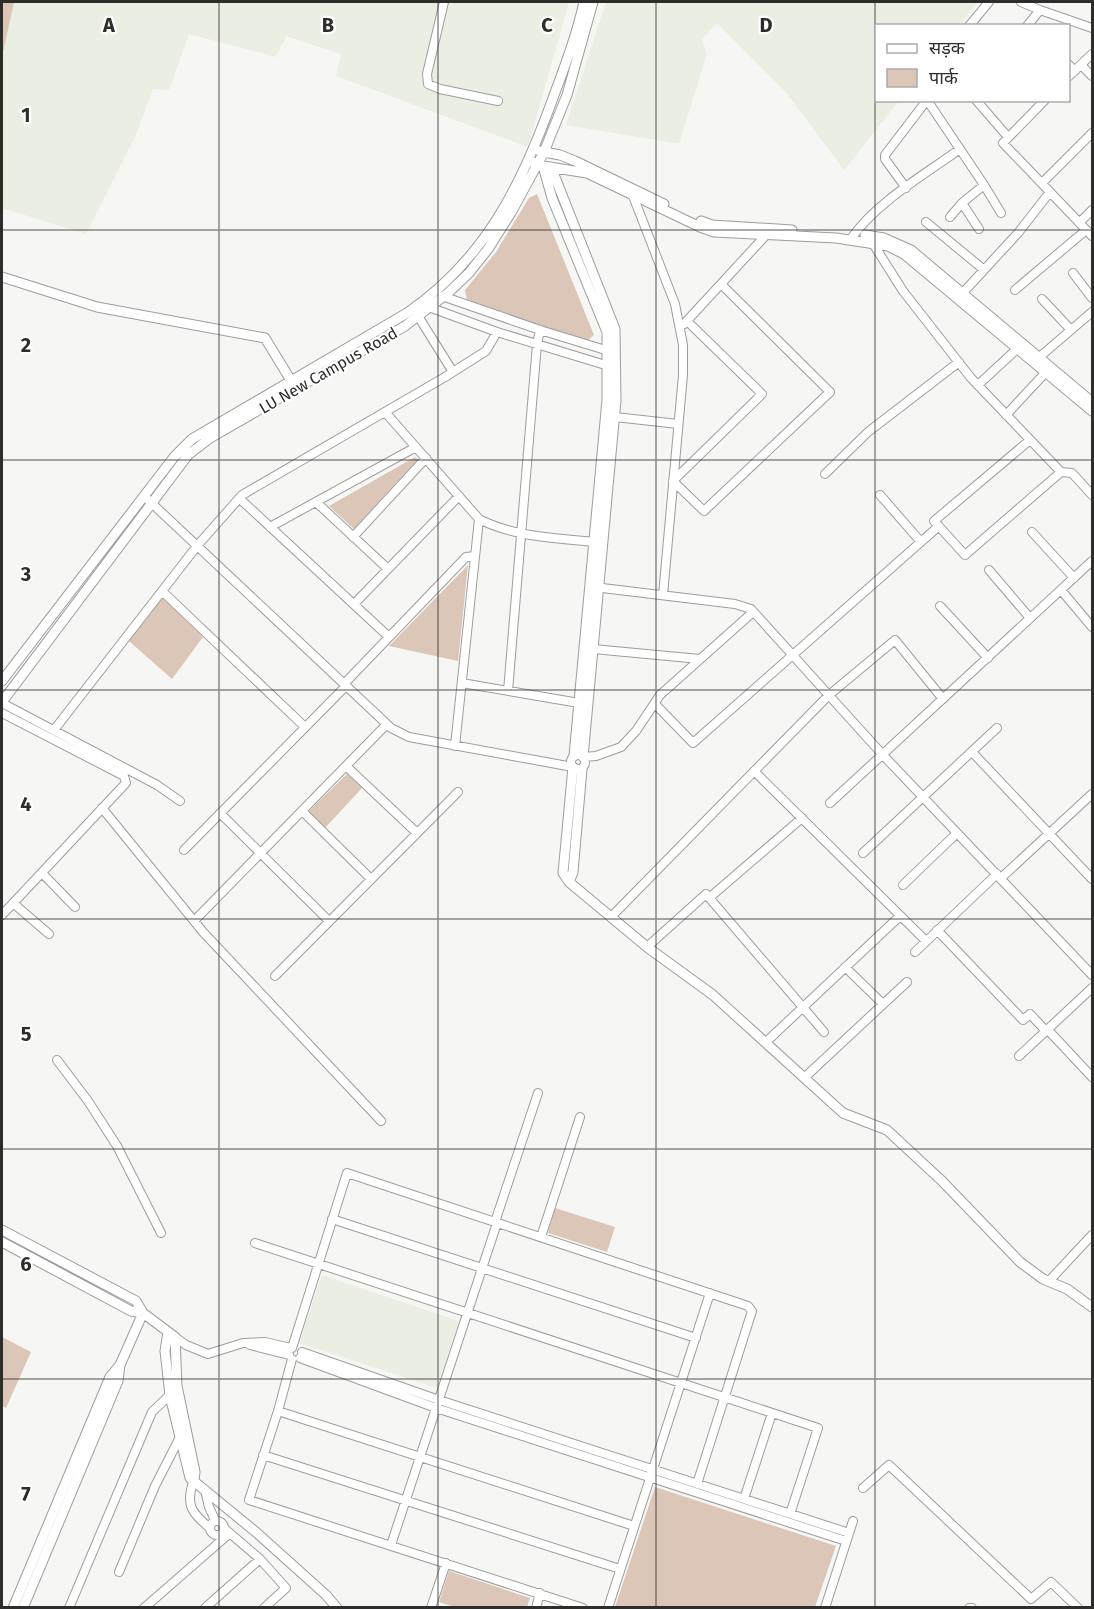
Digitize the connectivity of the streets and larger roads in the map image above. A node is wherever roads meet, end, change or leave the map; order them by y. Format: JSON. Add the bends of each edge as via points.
{"nodes":[{"id":1,"x":444,"y":2,"type":"edge"},
{"id":2,"x":584,"y":2,"type":"edge"},
{"id":3,"x":593,"y":2,"type":"edge"},
{"id":4,"x":989,"y":2,"type":"edge"},
{"id":5,"x":1021,"y":2,"type":"edge"},
{"id":6,"x":1040,"y":10,"type":"junction"},
{"id":7,"x":971,"y":24,"type":"edge"},
{"id":8,"x":1030,"y":24,"type":"edge"},
{"id":9,"x":1092,"y":28,"type":"edge"},
{"id":10,"x":1092,"y":54,"type":"edge"},
{"id":11,"x":1070,"y":65,"type":"edge"},
{"id":12,"x":1078,"y":68,"type":"junction"},
{"id":13,"x":1070,"y":75,"type":"edge"},
{"id":14,"x":1092,"y":76,"type":"edge"},
{"id":15,"x":498,"y":101,"type":"dead end"},
{"id":16,"x":925,"y":102,"type":"edge"},
{"id":17,"x":928,"y":102,"type":"edge"},
{"id":18,"x":978,"y":102,"type":"edge"},
{"id":19,"x":1043,"y":102,"type":"edge"},
{"id":20,"x":1092,"y":133,"type":"edge"},
{"id":21,"x":1008,"y":137,"type":"junction"},
{"id":22,"x":960,"y":149,"type":"junction"},
{"id":23,"x":539,"y":151,"type":"junction"},
{"id":24,"x":575,"y":161,"type":"junction"},
{"id":25,"x":540,"y":164,"type":"junction"},
{"id":26,"x":571,"y":170,"type":"junction"},
{"id":27,"x":1042,"y":183,"type":"junction"},
{"id":28,"x":984,"y":185,"type":"junction"},
{"id":29,"x":906,"y":188,"type":"junction"},
{"id":30,"x":1050,"y":192,"type":"junction"},
{"id":31,"x":633,"y":196,"type":"junction"},
{"id":32,"x":962,"y":202,"type":"junction"},
{"id":33,"x":1092,"y":210,"type":"edge"},
{"id":34,"x":1000,"y":213,"type":"dead end"},
{"id":35,"x":950,"y":217,"type":"dead end"},
{"id":36,"x":926,"y":222,"type":"dead end"},
{"id":37,"x":1080,"y":222,"type":"junction"},
{"id":38,"x":699,"y":223,"type":"junction"},
{"id":39,"x":979,"y":229,"type":"dead end"},
{"id":40,"x":800,"y":233,"type":"junction"},
{"id":41,"x":1089,"y":233,"type":"edge"},
{"id":42,"x":767,"y":234,"type":"junction"},
{"id":43,"x":852,"y":237,"type":"junction"},
{"id":44,"x":872,"y":242,"type":"junction"},
{"id":45,"x":983,"y":269,"type":"junction"},
{"id":46,"x":1073,"y":273,"type":"dead end"},
{"id":47,"x":2,"y":277,"type":"edge"},
{"id":48,"x":721,"y":284,"type":"junction"},
{"id":49,"x":1015,"y":290,"type":"dead end"},
{"id":50,"x":439,"y":295,"type":"junction"},
{"id":51,"x":961,"y":296,"type":"junction"},
{"id":52,"x":1092,"y":298,"type":"edge"},
{"id":53,"x":1042,"y":299,"type":"dead end"},
{"id":54,"x":425,"y":306,"type":"junction"},
{"id":55,"x":1092,"y":312,"type":"edge"},
{"id":56,"x":418,"y":316,"type":"junction"},
{"id":57,"x":687,"y":321,"type":"junction"},
{"id":58,"x":680,"y":329,"type":"junction"},
{"id":59,"x":540,"y":330,"type":"junction"},
{"id":60,"x":1071,"y":330,"type":"junction"},
{"id":61,"x":497,"y":332,"type":"junction"},
{"id":62,"x":537,"y":344,"type":"junction"},
{"id":63,"x":1018,"y":348,"type":"junction"},
{"id":64,"x":611,"y":352,"type":"junction"},
{"id":65,"x":1037,"y":360,"type":"junction"},
{"id":66,"x":959,"y":362,"type":"junction"},
{"id":67,"x":606,"y":365,"type":"junction"},
{"id":68,"x":616,"y":368,"type":"junction"},
{"id":69,"x":453,"y":372,"type":"junction"},
{"id":70,"x":1046,"y":372,"type":"junction"},
{"id":71,"x":293,"y":384,"type":"junction"},
{"id":72,"x":978,"y":385,"type":"junction"},
{"id":73,"x":1092,"y":402,"type":"edge"},
{"id":74,"x":1092,"y":411,"type":"edge"},
{"id":75,"x":386,"y":412,"type":"junction"},
{"id":76,"x":1006,"y":415,"type":"junction"},
{"id":77,"x":615,"y":417,"type":"junction"},
{"id":78,"x":678,"y":424,"type":"junction"},
{"id":79,"x":1030,"y":440,"type":"junction"},
{"id":80,"x":417,"y":447,"type":"junction"},
{"id":81,"x":426,"y":458,"type":"junction"},
{"id":82,"x":1060,"y":472,"type":"junction"},
{"id":83,"x":825,"y":474,"type":"dead end"},
{"id":84,"x":674,"y":481,"type":"junction"},
{"id":85,"x":880,"y":495,"type":"dead end"},
{"id":86,"x":1092,"y":495,"type":"edge"},
{"id":87,"x":459,"y":496,"type":"junction"},
{"id":88,"x":239,"y":498,"type":"junction"},
{"id":89,"x":148,"y":499,"type":"junction"},
{"id":90,"x":316,"y":502,"type":"junction"},
{"id":91,"x":479,"y":519,"type":"junction"},
{"id":92,"x":939,"y":526,"type":"junction"},
{"id":93,"x":270,"y":527,"type":"junction"},
{"id":94,"x":1032,"y":532,"type":"dead end"},
{"id":95,"x":522,"y":534,"type":"junction"},
{"id":96,"x":353,"y":537,"type":"junction"},
{"id":97,"x":594,"y":542,"type":"junction"},
{"id":98,"x":921,"y":542,"type":"junction"},
{"id":99,"x":197,"y":546,"type":"junction"},
{"id":100,"x":475,"y":556,"type":"junction"},
{"id":101,"x":1092,"y":561,"type":"edge"},
{"id":102,"x":388,"y":569,"type":"junction"},
{"id":103,"x":989,"y":570,"type":"dead end"},
{"id":104,"x":1074,"y":578,"type":"junction"},
{"id":105,"x":594,"y":587,"type":"junction"},
{"id":106,"x":1061,"y":590,"type":"junction"},
{"id":107,"x":162,"y":591,"type":"junction"},
{"id":108,"x":663,"y":595,"type":"junction"},
{"id":109,"x":354,"y":604,"type":"junction"},
{"id":110,"x":940,"y":606,"type":"dead end"},
{"id":111,"x":753,"y":612,"type":"junction"},
{"id":112,"x":1030,"y":618,"type":"junction"},
{"id":113,"x":1092,"y":627,"type":"edge"},
{"id":114,"x":389,"y":637,"type":"junction"},
{"id":115,"x":593,"y":649,"type":"junction"},
{"id":116,"x":793,"y":656,"type":"junction"},
{"id":117,"x":988,"y":658,"type":"junction"},
{"id":118,"x":700,"y":659,"type":"junction"},
{"id":119,"x":2,"y":681,"type":"edge"},
{"id":120,"x":462,"y":682,"type":"junction"},
{"id":121,"x":345,"y":685,"type":"junction"},
{"id":122,"x":508,"y":691,"type":"junction"},
{"id":123,"x":829,"y":695,"type":"junction"},
{"id":124,"x":943,"y":699,"type":"junction"},
{"id":125,"x":2,"y":702,"type":"edge"},
{"id":126,"x":579,"y":704,"type":"junction"},
{"id":127,"x":655,"y":704,"type":"junction"},
{"id":128,"x":2,"y":713,"type":"edge"},
{"id":129,"x":386,"y":724,"type":"junction"},
{"id":130,"x":305,"y":727,"type":"junction"},
{"id":131,"x":997,"y":728,"type":"dead end"},
{"id":132,"x":54,"y":730,"type":"junction"},
{"id":133,"x":455,"y":746,"type":"junction"},
{"id":134,"x":972,"y":752,"type":"junction"},
{"id":135,"x":882,"y":754,"type":"junction"},
{"id":136,"x":579,"y":757,"type":"junction"},
{"id":137,"x":345,"y":766,"type":"junction"},
{"id":138,"x":578,"y":768,"type":"junction"},
{"id":139,"x":754,"y":771,"type":"junction"},
{"id":140,"x":458,"y":792,"type":"dead end"},
{"id":141,"x":1092,"y":794,"type":"edge"},
{"id":142,"x":924,"y":798,"type":"junction"},
{"id":143,"x":180,"y":801,"type":"dead end"},
{"id":144,"x":830,"y":803,"type":"dead end"},
{"id":145,"x":102,"y":808,"type":"junction"},
{"id":146,"x":302,"y":811,"type":"junction"},
{"id":147,"x":220,"y":813,"type":"junction"},
{"id":148,"x":802,"y":818,"type":"junction"},
{"id":149,"x":417,"y":833,"type":"junction"},
{"id":150,"x":957,"y":833,"type":"junction"},
{"id":151,"x":1049,"y":834,"type":"junction"},
{"id":152,"x":183,"y":850,"type":"dead end"},
{"id":153,"x":260,"y":853,"type":"junction"},
{"id":154,"x":863,"y":853,"type":"dead end"},
{"id":155,"x":42,"y":873,"type":"junction"},
{"id":156,"x":999,"y":876,"type":"junction"},
{"id":157,"x":371,"y":879,"type":"junction"},
{"id":158,"x":1092,"y":879,"type":"edge"},
{"id":159,"x":903,"y":885,"type":"dead end"},
{"id":160,"x":709,"y":898,"type":"junction"},
{"id":161,"x":13,"y":903,"type":"junction"},
{"id":162,"x":75,"y":907,"type":"dead end"},
{"id":163,"x":2,"y":915,"type":"edge"},
{"id":164,"x":900,"y":916,"type":"junction"},
{"id":165,"x":611,"y":917,"type":"junction"},
{"id":166,"x":194,"y":921,"type":"junction"},
{"id":167,"x":329,"y":921,"type":"junction"},
{"id":168,"x":937,"y":930,"type":"junction"},
{"id":169,"x":49,"y":934,"type":"dead end"},
{"id":170,"x":926,"y":941,"type":"junction"},
{"id":171,"x":647,"y":947,"type":"junction"},
{"id":172,"x":915,"y":952,"type":"dead end"},
{"id":173,"x":845,"y":967,"type":"junction"},
{"id":174,"x":1092,"y":975,"type":"edge"},
{"id":175,"x":275,"y":976,"type":"dead end"},
{"id":176,"x":907,"y":982,"type":"dead end"},
{"id":177,"x":1092,"y":988,"type":"edge"},
{"id":178,"x":883,"y":1004,"type":"junction"},
{"id":179,"x":802,"y":1006,"type":"junction"},
{"id":180,"x":1047,"y":1030,"type":"junction"},
{"id":181,"x":824,"y":1032,"type":"dead end"},
{"id":182,"x":766,"y":1042,"type":"junction"},
{"id":183,"x":1019,"y":1056,"type":"dead end"},
{"id":184,"x":57,"y":1060,"type":"dead end"},
{"id":185,"x":1092,"y":1077,"type":"edge"},
{"id":186,"x":804,"y":1078,"type":"junction"},
{"id":187,"x":538,"y":1093,"type":"dead end"},
{"id":188,"x":580,"y":1117,"type":"dead end"},
{"id":189,"x":381,"y":1121,"type":"dead end"},
{"id":190,"x":332,"y":1219,"type":"junction"},
{"id":191,"x":496,"y":1222,"type":"junction"},
{"id":192,"x":2,"y":1230,"type":"edge"},
{"id":193,"x":161,"y":1233,"type":"dead end"},
{"id":194,"x":1092,"y":1235,"type":"edge"},
{"id":195,"x":541,"y":1237,"type":"junction"},
{"id":196,"x":2,"y":1242,"type":"edge"},
{"id":197,"x":255,"y":1243,"type":"dead end"},
{"id":198,"x":318,"y":1264,"type":"junction"},
{"id":199,"x":482,"y":1268,"type":"junction"},
{"id":200,"x":1049,"y":1281,"type":"junction"},
{"id":201,"x":710,"y":1293,"type":"junction"},
{"id":202,"x":1092,"y":1307,"type":"edge"},
{"id":203,"x":143,"y":1313,"type":"junction"},
{"id":204,"x":467,"y":1313,"type":"junction"},
{"id":205,"x":172,"y":1334,"type":"junction"},
{"id":206,"x":696,"y":1338,"type":"junction"},
{"id":207,"x":294,"y":1353,"type":"junction"},
{"id":208,"x":120,"y":1365,"type":"junction"},
{"id":209,"x":681,"y":1384,"type":"junction"},
{"id":210,"x":177,"y":1386,"type":"junction"},
{"id":211,"x":170,"y":1396,"type":"junction"},
{"id":212,"x":724,"y":1398,"type":"junction"},
{"id":213,"x":438,"y":1404,"type":"junction"},
{"id":214,"x":278,"y":1411,"type":"junction"},
{"id":215,"x":772,"y":1413,"type":"junction"},
{"id":216,"x":179,"y":1439,"type":"junction"},
{"id":217,"x":263,"y":1455,"type":"junction"},
{"id":218,"x":420,"y":1456,"type":"junction"},
{"id":219,"x":651,"y":1473,"type":"junction"},
{"id":220,"x":194,"y":1480,"type":"junction"},
{"id":221,"x":697,"y":1484,"type":"junction"},
{"id":222,"x":863,"y":1488,"type":"dead end"},
{"id":223,"x":205,"y":1489,"type":"junction"},
{"id":224,"x":744,"y":1499,"type":"junction"},
{"id":225,"x":406,"y":1500,"type":"junction"},
{"id":226,"x":790,"y":1514,"type":"junction"},
{"id":227,"x":215,"y":1520,"type":"junction"},
{"id":228,"x":853,"y":1521,"type":"dead end"},
{"id":229,"x":634,"y":1526,"type":"junction"},
{"id":230,"x":210,"y":1528,"type":"junction"},
{"id":231,"x":227,"y":1531,"type":"junction"},
{"id":232,"x":847,"y":1537,"type":"junction"},
{"id":233,"x":391,"y":1545,"type":"junction"},
{"id":234,"x":260,"y":1559,"type":"junction"},
{"id":235,"x":446,"y":1563,"type":"junction"},
{"id":236,"x":620,"y":1569,"type":"junction"},
{"id":237,"x":119,"y":1572,"type":"dead end"},
{"id":238,"x":540,"y":1593,"type":"junction"},
{"id":239,"x":570,"y":1606,"type":"edge"},
{"id":240,"x":14,"y":1608,"type":"edge"},
{"id":241,"x":23,"y":1608,"type":"edge"},
{"id":242,"x":69,"y":1608,"type":"edge"},
{"id":243,"x":144,"y":1608,"type":"edge"},
{"id":244,"x":205,"y":1608,"type":"edge"},
{"id":245,"x":264,"y":1608,"type":"edge"},
{"id":246,"x":337,"y":1608,"type":"edge"},
{"id":247,"x":431,"y":1608,"type":"edge"},
{"id":248,"x":536,"y":1608,"type":"edge"},
{"id":249,"x":583,"y":1608,"type":"edge"},
{"id":250,"x":608,"y":1608,"type":"edge"},
{"id":251,"x":825,"y":1608,"type":"edge"},
{"id":252,"x":1078,"y":1608,"type":"edge"}],
"edges":[{"from":1,"to":15,"type":"street","via":[[428,84]]},
{"from":2,"to":23,"type":"street","name":"LU New Campus Road"},
{"from":3,"to":23,"type":"street","name":"LU New Campus Road","via":[[567,95]]},
{"from":4,"to":7,"type":"street"},
{"from":5,"to":6,"type":"street"},
{"from":6,"to":8,"type":"street"},
{"from":6,"to":9,"type":"street"},
{"from":10,"to":12,"type":"street"},
{"from":11,"to":12,"type":"street"},
{"from":12,"to":13,"type":"street"},
{"from":12,"to":14,"type":"street"},
{"from":16,"to":29,"type":"street","via":[[885,155]]},
{"from":17,"to":22,"type":"street"},
{"from":18,"to":21,"type":"street"},
{"from":19,"to":21,"type":"street"},
{"from":20,"to":27,"type":"street"},
{"from":21,"to":27,"type":"street","via":[[1003,142]]},
{"from":22,"to":28,"type":"street"},
{"from":22,"to":29,"type":"street"},
{"from":23,"to":24,"type":"street"},
{"from":23,"to":25,"type":"street","name":"LU New Campus Road"},
{"from":24,"to":26,"type":"street"},
{"from":24,"to":38,"type":"street"},
{"from":25,"to":26,"type":"street"},
{"from":25,"to":50,"type":"street","name":"LU New Campus Road","via":[[488,249],[469,273]]},
{"from":25,"to":64,"type":"street","via":[[607,332]]},
{"from":26,"to":31,"type":"street","via":[[587,173]]},
{"from":27,"to":30,"type":"street"},
{"from":28,"to":32,"type":"street"},
{"from":28,"to":34,"type":"street"},
{"from":29,"to":43,"type":"street","via":[[861,223]]},
{"from":30,"to":37,"type":"street"},
{"from":30,"to":45,"type":"street"},
{"from":31,"to":38,"type":"street"},
{"from":31,"to":58,"type":"street","via":[[675,304]]},
{"from":32,"to":35,"type":"street"},
{"from":32,"to":39,"type":"street"},
{"from":33,"to":37,"type":"street"},
{"from":36,"to":45,"type":"street"},
{"from":37,"to":41,"type":"street"},
{"from":38,"to":40,"type":"street"},
{"from":38,"to":42,"type":"street","via":[[714,232]]},
{"from":40,"to":42,"type":"street"},
{"from":40,"to":43,"type":"street"},
{"from":41,"to":49,"type":"street"},
{"from":42,"to":48,"type":"street"},
{"from":43,"to":44,"type":"street"},
{"from":43,"to":51,"type":"street","via":[[884,238],[904,246]]},
{"from":44,"to":51,"type":"street","via":[[904,254]]},
{"from":44,"to":66,"type":"street","via":[[903,291]]},
{"from":45,"to":51,"type":"street"},
{"from":46,"to":52,"type":"street"},
{"from":47,"to":71,"type":"street","via":[[97,307],[265,338]]},
{"from":48,"to":57,"type":"street"},
{"from":48,"to":84,"type":"street","via":[[830,392],[704,511]]},
{"from":50,"to":54,"type":"street","name":"LU New Campus Road"},
{"from":50,"to":59,"type":"street"},
{"from":51,"to":63,"type":"street"},
{"from":51,"to":65,"type":"street"},
{"from":53,"to":60,"type":"street"},
{"from":54,"to":56,"type":"street","name":"LU New Campus Road"},
{"from":54,"to":61,"type":"street"},
{"from":54,"to":71,"type":"street","name":"LU New Campus Road"},
{"from":55,"to":60,"type":"street"},
{"from":56,"to":69,"type":"street"},
{"from":56,"to":71,"type":"street","name":"LU New Campus Road"},
{"from":57,"to":58,"type":"street"},
{"from":57,"to":84,"type":"street","via":[[762,394]]},
{"from":58,"to":78,"type":"street","via":[[683,375]]},
{"from":59,"to":62,"type":"street"},
{"from":59,"to":64,"type":"street"},
{"from":60,"to":65,"type":"street"},
{"from":61,"to":62,"type":"street"},
{"from":61,"to":69,"type":"street","via":[[486,351]]},
{"from":62,"to":67,"type":"street"},
{"from":62,"to":95,"type":"street"},
{"from":63,"to":65,"type":"street"},
{"from":63,"to":72,"type":"street"},
{"from":64,"to":67,"type":"street"},
{"from":64,"to":68,"type":"street"},
{"from":65,"to":70,"type":"street"},
{"from":65,"to":73,"type":"street"},
{"from":66,"to":72,"type":"street"},
{"from":66,"to":83,"type":"street","via":[[868,432]]},
{"from":67,"to":68,"type":"street"},
{"from":67,"to":97,"type":"street","via":[[607,400]]},
{"from":68,"to":77,"type":"street"},
{"from":69,"to":75,"type":"street"},
{"from":70,"to":74,"type":"street"},
{"from":70,"to":76,"type":"street"},
{"from":71,"to":89,"type":"street","name":"LU New Campus Road","via":[[192,439],[174,457]]},
{"from":72,"to":76,"type":"street"},
{"from":75,"to":80,"type":"street"},
{"from":75,"to":88,"type":"street"},
{"from":76,"to":79,"type":"street"},
{"from":77,"to":78,"type":"street"},
{"from":77,"to":105,"type":"street"},
{"from":78,"to":84,"type":"street"},
{"from":79,"to":82,"type":"street"},
{"from":79,"to":92,"type":"street","via":[[934,520]]},
{"from":80,"to":81,"type":"street"},
{"from":80,"to":90,"type":"street"},
{"from":81,"to":87,"type":"street"},
{"from":81,"to":96,"type":"street"},
{"from":82,"to":86,"type":"street","via":[[1072,474]]},
{"from":82,"to":92,"type":"street","via":[[965,555]]},
{"from":84,"to":108,"type":"street"},
{"from":85,"to":98,"type":"street"},
{"from":87,"to":91,"type":"street"},
{"from":87,"to":102,"type":"street"},
{"from":88,"to":93,"type":"street"},
{"from":88,"to":99,"type":"street"},
{"from":89,"to":99,"type":"street"},
{"from":89,"to":119,"type":"street","name":"LU New Campus Road"},
{"from":89,"to":125,"type":"street","name":"LU New Campus Road"},
{"from":90,"to":93,"type":"street"},
{"from":90,"to":96,"type":"street"},
{"from":91,"to":95,"type":"street"},
{"from":91,"to":100,"type":"street"},
{"from":92,"to":98,"type":"street"},
{"from":93,"to":109,"type":"street"},
{"from":94,"to":104,"type":"street"},
{"from":95,"to":97,"type":"street"},
{"from":95,"to":122,"type":"street"},
{"from":96,"to":102,"type":"street"},
{"from":97,"to":105,"type":"street"},
{"from":98,"to":116,"type":"street"},
{"from":99,"to":107,"type":"street"},
{"from":99,"to":121,"type":"street"},
{"from":100,"to":114,"type":"street","via":[[465,557]]},
{"from":100,"to":120,"type":"street"},
{"from":101,"to":104,"type":"street"},
{"from":102,"to":109,"type":"street"},
{"from":103,"to":112,"type":"street"},
{"from":104,"to":106,"type":"street"},
{"from":105,"to":108,"type":"street"},
{"from":105,"to":115,"type":"street"},
{"from":105,"to":126,"type":"street"},
{"from":106,"to":112,"type":"street"},
{"from":106,"to":113,"type":"street"},
{"from":107,"to":130,"type":"street"},
{"from":107,"to":132,"type":"street"},
{"from":108,"to":111,"type":"street","via":[[735,604]]},
{"from":109,"to":114,"type":"street"},
{"from":110,"to":117,"type":"street"},
{"from":111,"to":116,"type":"street"},
{"from":111,"to":118,"type":"street"},
{"from":112,"to":117,"type":"street"},
{"from":114,"to":121,"type":"street"},
{"from":115,"to":118,"type":"street"},
{"from":115,"to":136,"type":"street"},
{"from":116,"to":123,"type":"street"},
{"from":116,"to":127,"type":"street","via":[[693,743]]},
{"from":117,"to":124,"type":"street"},
{"from":118,"to":127,"type":"street"},
{"from":120,"to":122,"type":"street"},
{"from":120,"to":133,"type":"street"},
{"from":121,"to":129,"type":"street"},
{"from":121,"to":130,"type":"street"},
{"from":122,"to":126,"type":"street"},
{"from":123,"to":124,"type":"street","via":[[895,640]]},
{"from":123,"to":135,"type":"street"},
{"from":123,"to":139,"type":"street"},
{"from":124,"to":135,"type":"street"},
{"from":125,"to":132,"type":"street"},
{"from":126,"to":136,"type":"street"},
{"from":127,"to":136,"type":"street","via":[[621,747]]},
{"from":128,"to":145,"type":"street","via":[[124,776],[126,783]]},
{"from":129,"to":133,"type":"street","via":[[409,737]]},
{"from":129,"to":137,"type":"street"},
{"from":130,"to":147,"type":"street"},
{"from":131,"to":134,"type":"street"},
{"from":132,"to":143,"type":"street"},
{"from":133,"to":138,"type":"street"},
{"from":134,"to":142,"type":"street"},
{"from":134,"to":151,"type":"street"},
{"from":135,"to":142,"type":"street"},
{"from":135,"to":144,"type":"street"},
{"from":136,"to":138,"type":"street","via":[[572,760]]},
{"from":136,"to":138,"type":"street","via":[[586,763]]},
{"from":137,"to":146,"type":"street"},
{"from":137,"to":149,"type":"street"},
{"from":138,"to":165,"type":"street","via":[[573,872],[569,882]]},
{"from":139,"to":148,"type":"street"},
{"from":139,"to":165,"type":"street"},
{"from":140,"to":149,"type":"street"},
{"from":141,"to":151,"type":"street"},
{"from":142,"to":150,"type":"street"},
{"from":142,"to":154,"type":"street"},
{"from":145,"to":155,"type":"street"},
{"from":145,"to":166,"type":"street"},
{"from":146,"to":153,"type":"street"},
{"from":146,"to":157,"type":"street"},
{"from":147,"to":152,"type":"street"},
{"from":147,"to":153,"type":"street"},
{"from":148,"to":160,"type":"street"},
{"from":148,"to":164,"type":"street"},
{"from":149,"to":157,"type":"street"},
{"from":150,"to":156,"type":"street"},
{"from":150,"to":159,"type":"street"},
{"from":151,"to":156,"type":"street"},
{"from":151,"to":158,"type":"street"},
{"from":153,"to":166,"type":"street"},
{"from":153,"to":167,"type":"street"},
{"from":155,"to":161,"type":"street"},
{"from":155,"to":162,"type":"street"},
{"from":156,"to":168,"type":"street"},
{"from":156,"to":174,"type":"street"},
{"from":157,"to":167,"type":"street"},
{"from":160,"to":171,"type":"street","via":[[706,894]]},
{"from":160,"to":179,"type":"street"},
{"from":161,"to":163,"type":"street"},
{"from":161,"to":169,"type":"street"},
{"from":164,"to":170,"type":"street"},
{"from":164,"to":173,"type":"street"},
{"from":165,"to":171,"type":"street"},
{"from":166,"to":189,"type":"street"},
{"from":167,"to":175,"type":"street"},
{"from":168,"to":170,"type":"street"},
{"from":168,"to":180,"type":"street","via":[[1023,1020],[1030,1014]]},
{"from":170,"to":172,"type":"street"},
{"from":171,"to":182,"type":"street","via":[[713,995]]},
{"from":173,"to":178,"type":"street"},
{"from":173,"to":179,"type":"street"},
{"from":176,"to":178,"type":"street"},
{"from":177,"to":180,"type":"street"},
{"from":178,"to":186,"type":"street"},
{"from":179,"to":181,"type":"street"},
{"from":179,"to":182,"type":"street"},
{"from":180,"to":183,"type":"street"},
{"from":180,"to":185,"type":"street"},
{"from":182,"to":186,"type":"street"},
{"from":184,"to":193,"type":"street","via":[[117,1146]]},
{"from":186,"to":200,"type":"street","via":[[843,1113],[887,1130],[1020,1262]]},
{"from":187,"to":191,"type":"street"},
{"from":188,"to":195,"type":"street"},
{"from":190,"to":191,"type":"street","via":[[347,1173]]},
{"from":190,"to":198,"type":"street"},
{"from":190,"to":199,"type":"street"},
{"from":191,"to":195,"type":"street"},
{"from":191,"to":199,"type":"street"},
{"from":192,"to":203,"type":"street","via":[[136,1301]]},
{"from":194,"to":200,"type":"street"},
{"from":195,"to":201,"type":"street"},
{"from":196,"to":203,"type":"street","via":[[131,1311]]},
{"from":197,"to":198,"type":"street"},
{"from":198,"to":204,"type":"street"},
{"from":198,"to":207,"type":"street"},
{"from":199,"to":204,"type":"street"},
{"from":199,"to":206,"type":"street"},
{"from":200,"to":202,"type":"street"},
{"from":201,"to":206,"type":"street"},
{"from":201,"to":212,"type":"street","via":[[752,1311]]},
{"from":203,"to":205,"type":"street"},
{"from":203,"to":208,"type":"street"},
{"from":204,"to":209,"type":"street"},
{"from":204,"to":213,"type":"street"},
{"from":205,"to":207,"type":"street","via":[[208,1354],[243,1343],[265,1342]]},
{"from":205,"to":210,"type":"street"},
{"from":205,"to":211,"type":"street","via":[[165,1351]]},
{"from":206,"to":209,"type":"street"},
{"from":207,"to":213,"type":"street"},
{"from":207,"to":214,"type":"street"},
{"from":208,"to":240,"type":"street","via":[[110,1377]]},
{"from":208,"to":241,"type":"street","via":[[118,1381]]},
{"from":209,"to":212,"type":"street"},
{"from":209,"to":219,"type":"street"},
{"from":210,"to":211,"type":"street"},
{"from":210,"to":220,"type":"street"},
{"from":211,"to":216,"type":"street"},
{"from":211,"to":242,"type":"street","via":[[152,1412]]},
{"from":212,"to":215,"type":"street"},
{"from":212,"to":221,"type":"street"},
{"from":213,"to":218,"type":"street"},
{"from":213,"to":219,"type":"street"},
{"from":214,"to":217,"type":"street"},
{"from":214,"to":218,"type":"street"},
{"from":215,"to":224,"type":"street"},
{"from":215,"to":226,"type":"street","via":[[818,1428]]},
{"from":216,"to":220,"type":"street","via":[[190,1478]]},
{"from":216,"to":237,"type":"street"},
{"from":217,"to":225,"type":"street"},
{"from":217,"to":233,"type":"street","via":[[249,1500]]},
{"from":218,"to":225,"type":"street"},
{"from":218,"to":229,"type":"street"},
{"from":219,"to":221,"type":"street"},
{"from":219,"to":229,"type":"street"},
{"from":219,"to":232,"type":"street"},
{"from":220,"to":223,"type":"street"},
{"from":220,"to":230,"type":"street","via":[[189,1494],[194,1515]]},
{"from":221,"to":224,"type":"street"},
{"from":222,"to":252,"type":"street","via":[[889,1465],[1031,1599],[1051,1582]]},
{"from":223,"to":227,"type":"street"},
{"from":223,"to":246,"type":"street"},
{"from":224,"to":226,"type":"street"},
{"from":225,"to":233,"type":"street"},
{"from":225,"to":236,"type":"street"},
{"from":226,"to":232,"type":"street"},
{"from":227,"to":230,"type":"street"},
{"from":227,"to":231,"type":"street","via":[[222,1522]]},
{"from":228,"to":232,"type":"street"},
{"from":229,"to":236,"type":"street"},
{"from":230,"to":231,"type":"street","via":[[218,1535]]},
{"from":231,"to":234,"type":"street"},
{"from":231,"to":243,"type":"street"},
{"from":232,"to":251,"type":"street"},
{"from":233,"to":235,"type":"street"},
{"from":234,"to":244,"type":"street"},
{"from":234,"to":245,"type":"street","via":[[286,1588]]},
{"from":235,"to":238,"type":"street"},
{"from":235,"to":247,"type":"street"},
{"from":236,"to":250,"type":"street"},
{"from":238,"to":239,"type":"street"},
{"from":238,"to":248,"type":"street"},
{"from":239,"to":249,"type":"street"}]}
